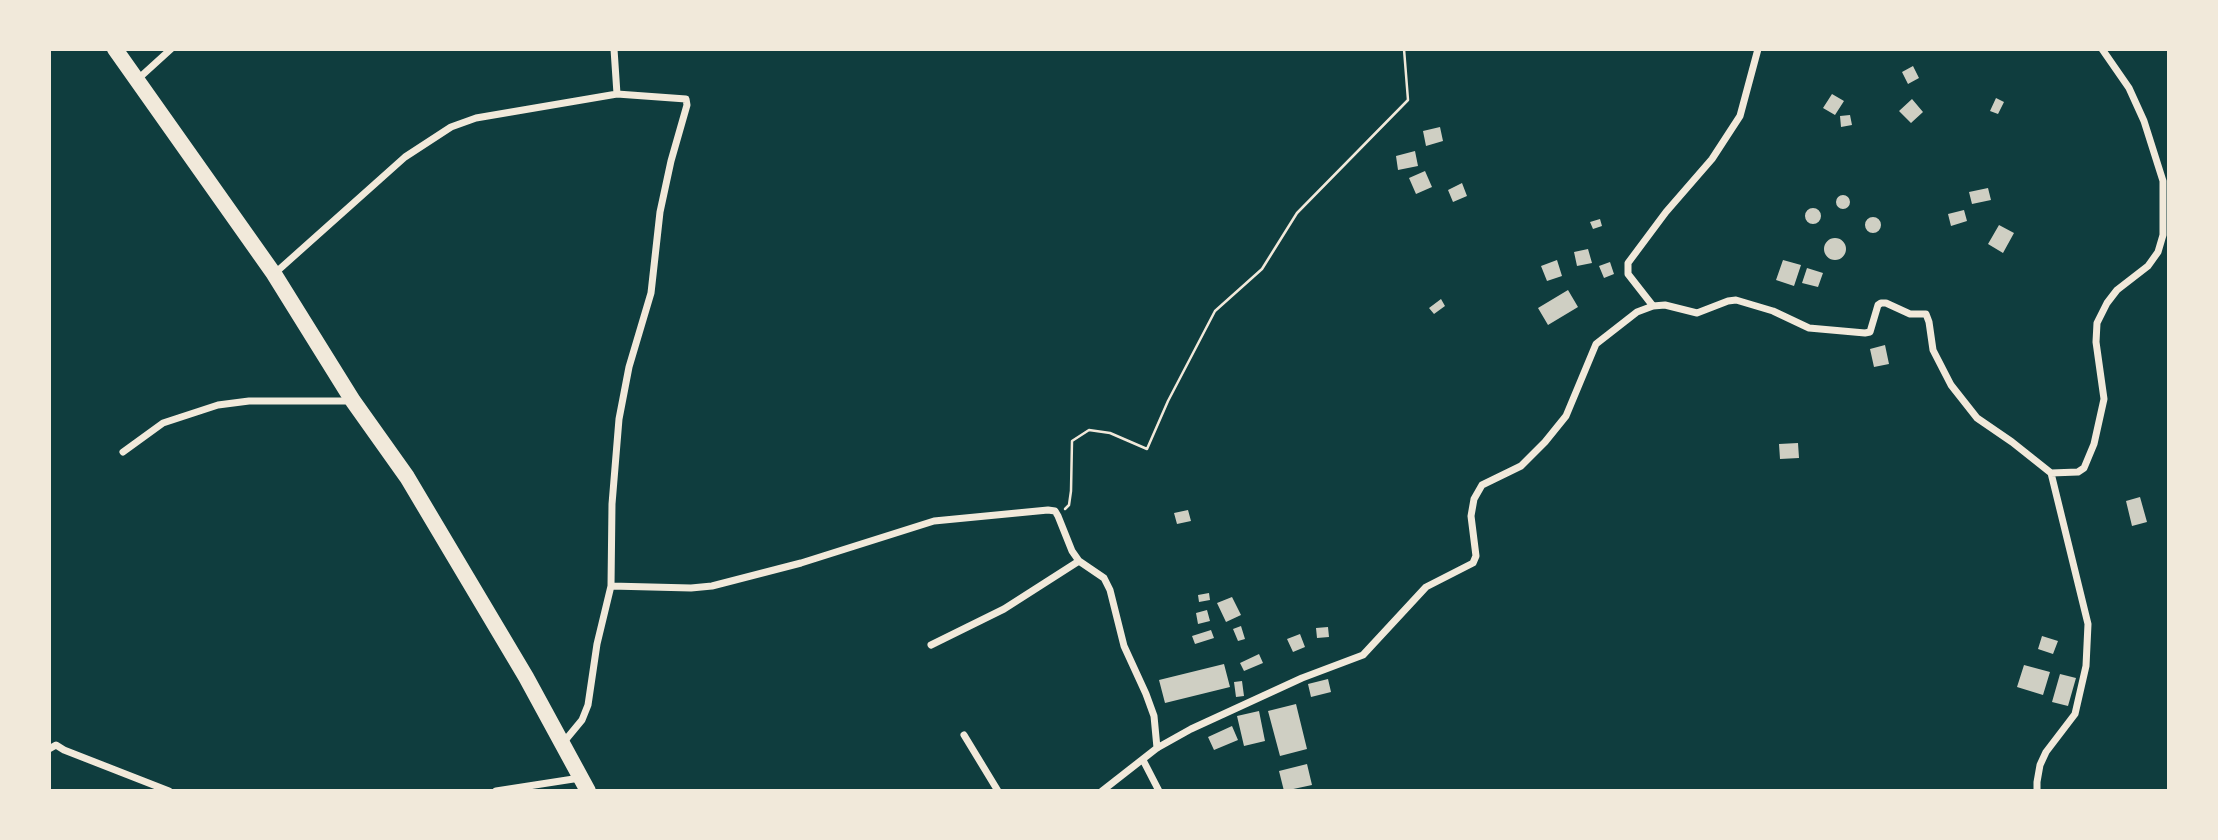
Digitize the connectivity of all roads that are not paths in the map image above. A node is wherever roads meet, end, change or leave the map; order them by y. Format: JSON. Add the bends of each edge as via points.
{"nodes":[{"id":1,"x":115,"y":49,"type":"edge"},
{"id":2,"x":171,"y":49,"type":"edge"},
{"id":3,"x":614,"y":49,"type":"edge"},
{"id":4,"x":1758,"y":49,"type":"edge"},
{"id":5,"x":2102,"y":49,"type":"edge"},
{"id":6,"x":136,"y":80,"type":"junction"},
{"id":7,"x":617,"y":94,"type":"junction"},
{"id":8,"x":2166,"y":183,"type":"edge"},
{"id":9,"x":274,"y":274,"type":"junction"},
{"id":10,"x":1653,"y":306,"type":"junction"},
{"id":11,"x":353,"y":401,"type":"junction"},
{"id":12,"x":123,"y":452,"type":"dead end"},
{"id":13,"x":2052,"y":473,"type":"junction"},
{"id":14,"x":1079,"y":561,"type":"junction"},
{"id":15,"x":611,"y":586,"type":"junction"},
{"id":16,"x":931,"y":645,"type":"dead end"},
{"id":17,"x":964,"y":736,"type":"dead end"},
{"id":18,"x":563,"y":743,"type":"junction"},
{"id":19,"x":1157,"y":748,"type":"junction"},
{"id":20,"x":49,"y":749,"type":"edge"},
{"id":21,"x":1143,"y":760,"type":"junction"},
{"id":22,"x":584,"y":784,"type":"edge"},
{"id":23,"x":169,"y":791,"type":"edge"},
{"id":24,"x":496,"y":791,"type":"edge"},
{"id":25,"x":998,"y":791,"type":"edge"},
{"id":26,"x":1102,"y":791,"type":"edge"},
{"id":27,"x":1159,"y":791,"type":"edge"},
{"id":28,"x":2037,"y":791,"type":"edge"}],
"edges":[{"from":1,"to":6,"type":"main road"},
{"from":2,"to":6,"type":"street"},
{"from":3,"to":7,"type":"street"},
{"from":4,"to":10,"type":"street","via":[[1740,116],[1712,159],[1628,263],[1628,274]]},
{"from":5,"to":8,"type":"street","via":[[2129,88]]},
{"from":6,"to":9,"type":"main road"},
{"from":7,"to":9,"type":"street","via":[[476,118],[452,127],[405,157]]},
{"from":7,"to":15,"type":"street","via":[[681,97],[687,105],[660,212],[651,293],[619,419]]},
{"from":8,"to":13,"type":"street","via":[[2158,252],[2118,290],[2097,323],[2104,399],[2088,460],[2078,472]]},
{"from":9,"to":11,"type":"main road"},
{"from":10,"to":13,"type":"street","via":[[1697,313],[1736,300],[1810,328],[1865,333],[1870,332],[1881,303],[1910,314],[1926,314],[1933,350],[1951,385],[1977,418]]},
{"from":10,"to":19,"type":"street","via":[[1637,312],[1596,344],[1566,416],[1535,453],[1521,466],[1482,485],[1471,516],[1473,563],[1426,587],[1358,658],[1302,678]]},
{"from":11,"to":12,"type":"street","via":[[218,405],[163,423]]},
{"from":11,"to":18,"type":"main road","via":[[465,572]]},
{"from":13,"to":28,"type":"street","via":[[2088,624],[2086,666],[2075,714],[2046,752]]},
{"from":14,"to":15,"type":"street","via":[[1055,511],[1048,510],[934,521],[712,586]]},
{"from":14,"to":16,"type":"street","via":[[1004,609]]},
{"from":14,"to":19,"type":"street","via":[[1104,578],[1111,590],[1124,646],[1154,716]]},
{"from":15,"to":18,"type":"street","via":[[588,705]]},
{"from":17,"to":25,"type":"street"},
{"from":18,"to":22,"type":"main road"},
{"from":19,"to":21,"type":"street"},
{"from":20,"to":23,"type":"street","via":[[56,745]]},
{"from":21,"to":26,"type":"street"},
{"from":21,"to":27,"type":"street"},
{"from":22,"to":24,"type":"street"}]}
